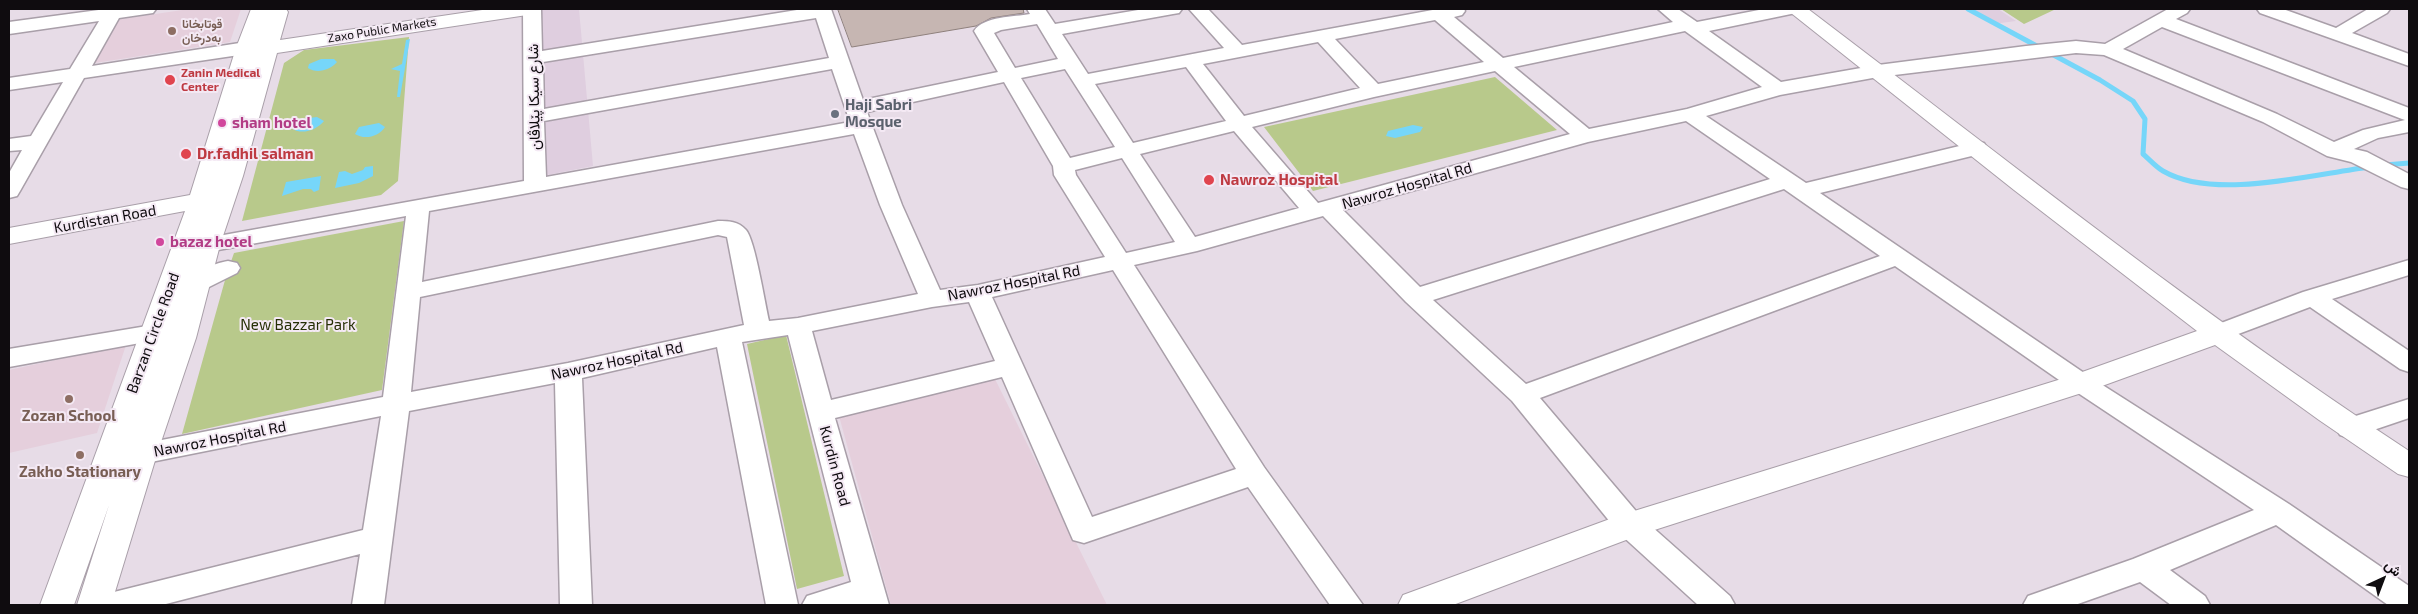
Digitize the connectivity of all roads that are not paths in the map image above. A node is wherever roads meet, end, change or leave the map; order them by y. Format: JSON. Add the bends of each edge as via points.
{"nodes":[{"id":1,"x":147,"y":9,"type":"edge"},
{"id":2,"x":261,"y":9,"type":"edge"},
{"id":3,"x":280,"y":9,"type":"edge"},
{"id":4,"x":527,"y":9,"type":"edge"},
{"id":5,"x":532,"y":9,"type":"edge"},
{"id":6,"x":1173,"y":9,"type":"edge"},
{"id":7,"x":1198,"y":9,"type":"edge"},
{"id":8,"x":1667,"y":9,"type":"edge"},
{"id":9,"x":1792,"y":9,"type":"edge"},
{"id":10,"x":1796,"y":9,"type":"edge"},
{"id":11,"x":2181,"y":9,"type":"edge"},
{"id":12,"x":2266,"y":9,"type":"edge"},
{"id":13,"x":2381,"y":9,"type":"edge"},
{"id":14,"x":823,"y":10,"type":"edge"},
{"id":15,"x":114,"y":11,"type":"edge"},
{"id":16,"x":1446,"y":11,"type":"edge"},
{"id":17,"x":1042,"y":19,"type":"edge"},
{"id":18,"x":2161,"y":20,"type":"junction"},
{"id":19,"x":1691,"y":26,"type":"junction"},
{"id":20,"x":9,"y":28,"type":"edge"},
{"id":21,"x":2338,"y":34,"type":"junction"},
{"id":22,"x":1322,"y":36,"type":"junction"},
{"id":23,"x":2108,"y":50,"type":"junction"},
{"id":24,"x":1237,"y":51,"type":"junction"},
{"id":25,"x":256,"y":52,"type":"junction"},
{"id":26,"x":533,"y":58,"type":"junction"},
{"id":27,"x":1190,"y":60,"type":"junction"},
{"id":28,"x":2409,"y":60,"type":"edge"},
{"id":29,"x":841,"y":62,"type":"junction"},
{"id":30,"x":1070,"y":62,"type":"junction"},
{"id":31,"x":1498,"y":64,"type":"junction"},
{"id":32,"x":1878,"y":71,"type":"junction"},
{"id":33,"x":78,"y":74,"type":"junction"},
{"id":34,"x":1010,"y":75,"type":"junction"},
{"id":35,"x":1082,"y":81,"type":"junction"},
{"id":36,"x":9,"y":84,"type":"edge"},
{"id":37,"x":1777,"y":89,"type":"junction"},
{"id":38,"x":1374,"y":91,"type":"junction"},
{"id":39,"x":1690,"y":114,"type":"junction"},
{"id":40,"x":2409,"y":115,"type":"edge"},
{"id":41,"x":859,"y":117,"type":"junction"},
{"id":42,"x":534,"y":118,"type":"junction"},
{"id":43,"x":1238,"y":124,"type":"junction"},
{"id":44,"x":2409,"y":126,"type":"edge"},
{"id":45,"x":1585,"y":136,"type":"junction"},
{"id":46,"x":38,"y":141,"type":"junction"},
{"id":47,"x":9,"y":145,"type":"edge"},
{"id":48,"x":1976,"y":148,"type":"junction"},
{"id":49,"x":1128,"y":149,"type":"junction"},
{"id":50,"x":2335,"y":151,"type":"junction"},
{"id":51,"x":1064,"y":166,"type":"junction"},
{"id":52,"x":2408,"y":180,"type":"edge"},
{"id":53,"x":535,"y":186,"type":"junction"},
{"id":54,"x":1795,"y":186,"type":"junction"},
{"id":55,"x":9,"y":191,"type":"edge"},
{"id":56,"x":201,"y":201,"type":"junction"},
{"id":57,"x":418,"y":208,"type":"junction"},
{"id":58,"x":1321,"y":210,"type":"junction"},
{"id":59,"x":94,"y":220,"type":"junction"},
{"id":60,"x":9,"y":236,"type":"edge"},
{"id":61,"x":198,"y":239,"type":"junction"},
{"id":62,"x":1189,"y":246,"type":"junction"},
{"id":63,"x":1898,"y":257,"type":"junction"},
{"id":64,"x":1119,"y":262,"type":"junction"},
{"id":65,"x":2409,"y":267,"type":"edge"},
{"id":66,"x":228,"y":268,"type":"dead end"},
{"id":67,"x":196,"y":284,"type":"junction"},
{"id":68,"x":409,"y":292,"type":"junction"},
{"id":69,"x":978,"y":293,"type":"junction"},
{"id":70,"x":1415,"y":297,"type":"junction"},
{"id":71,"x":2312,"y":297,"type":"junction"},
{"id":72,"x":932,"y":299,"type":"junction"},
{"id":73,"x":798,"y":326,"type":"junction"},
{"id":74,"x":758,"y":330,"type":"junction"},
{"id":75,"x":153,"y":333,"type":"junction"},
{"id":76,"x":2217,"y":334,"type":"junction"},
{"id":77,"x":728,"y":336,"type":"junction"},
{"id":78,"x":9,"y":358,"type":"edge"},
{"id":79,"x":2409,"y":363,"type":"edge"},
{"id":80,"x":1010,"y":366,"type":"junction"},
{"id":81,"x":568,"y":372,"type":"junction"},
{"id":82,"x":2081,"y":383,"type":"junction"},
{"id":83,"x":1522,"y":395,"type":"junction"},
{"id":84,"x":396,"y":404,"type":"junction"},
{"id":85,"x":2409,"y":408,"type":"edge"},
{"id":86,"x":820,"y":412,"type":"junction"},
{"id":87,"x":2350,"y":428,"type":"junction"},
{"id":88,"x":142,"y":454,"type":"junction"},
{"id":89,"x":2409,"y":466,"type":"edge"},
{"id":90,"x":1254,"y":474,"type":"junction"},
{"id":91,"x":2279,"y":512,"type":"junction"},
{"id":92,"x":1630,"y":525,"type":"junction"},
{"id":93,"x":378,"y":538,"type":"junction"},
{"id":94,"x":2144,"y":568,"type":"junction"},
{"id":95,"x":871,"y":597,"type":"edge"},
{"id":96,"x":2409,"y":604,"type":"edge"},
{"id":97,"x":57,"y":605,"type":"edge"},
{"id":98,"x":94,"y":605,"type":"edge"},
{"id":99,"x":114,"y":605,"type":"edge"},
{"id":100,"x":368,"y":605,"type":"edge"},
{"id":101,"x":576,"y":605,"type":"edge"},
{"id":102,"x":782,"y":605,"type":"edge"},
{"id":103,"x":818,"y":605,"type":"edge"},
{"id":104,"x":1348,"y":605,"type":"edge"},
{"id":105,"x":1415,"y":605,"type":"edge"},
{"id":106,"x":1719,"y":605,"type":"edge"},
{"id":107,"x":2039,"y":605,"type":"edge"},
{"id":108,"x":2194,"y":605,"type":"edge"}],
"edges":[{"from":1,"to":15,"type":"street"},
{"from":2,"to":25,"type":"main road"},
{"from":3,"to":25,"type":"main road"},
{"from":4,"to":25,"type":"main road","name":"Zaxo Public Markets"},
{"from":5,"to":26,"type":"street","name":"شارع سيكا پێلاڤان"},
{"from":6,"to":17,"type":"street"},
{"from":7,"to":24,"type":"street"},
{"from":8,"to":19,"type":"street"},
{"from":9,"to":19,"type":"street"},
{"from":10,"to":32,"type":"main road"},
{"from":11,"to":18,"type":"street"},
{"from":12,"to":21,"type":"street"},
{"from":13,"to":21,"type":"street"},
{"from":14,"to":26,"type":"street"},
{"from":14,"to":29,"type":"street"},
{"from":15,"to":20,"type":"street"},
{"from":15,"to":33,"type":"street"},
{"from":16,"to":22,"type":"street"},
{"from":16,"to":31,"type":"street"},
{"from":17,"to":30,"type":"street"},
{"from":17,"to":34,"type":"street","via":[[996,25],[983,30]]},
{"from":18,"to":23,"type":"street"},
{"from":18,"to":40,"type":"street"},
{"from":19,"to":31,"type":"street"},
{"from":19,"to":37,"type":"street"},
{"from":21,"to":28,"type":"street"},
{"from":22,"to":24,"type":"street"},
{"from":22,"to":38,"type":"street"},
{"from":23,"to":32,"type":"street","name":"Nawroz Hospital Rd","via":[[2076,47]]},
{"from":23,"to":50,"type":"street","name":"Nawroz Hospital Rd","via":[[2270,118]]},
{"from":24,"to":27,"type":"street"},
{"from":25,"to":33,"type":"street"},
{"from":25,"to":56,"type":"main road","name":"Barzan Circle Road"},
{"from":25,"to":61,"type":"main road","name":"Barzan Circle Road","via":[[231,176]]},
{"from":26,"to":42,"type":"street","name":"شارع سيكا پێلاڤان"},
{"from":27,"to":35,"type":"street"},
{"from":27,"to":43,"type":"street"},
{"from":29,"to":41,"type":"street"},
{"from":29,"to":42,"type":"street"},
{"from":30,"to":34,"type":"street"},
{"from":30,"to":35,"type":"street"},
{"from":31,"to":38,"type":"street"},
{"from":31,"to":45,"type":"street"},
{"from":32,"to":37,"type":"street","name":"Nawroz Hospital Rd"},
{"from":32,"to":48,"type":"main road"},
{"from":33,"to":36,"type":"street"},
{"from":33,"to":46,"type":"street"},
{"from":34,"to":41,"type":"street"},
{"from":34,"to":51,"type":"street"},
{"from":35,"to":49,"type":"street"},
{"from":37,"to":39,"type":"street","name":"Nawroz Hospital Rd"},
{"from":38,"to":43,"type":"street"},
{"from":39,"to":45,"type":"street","name":"Nawroz Hospital Rd"},
{"from":39,"to":54,"type":"street"},
{"from":41,"to":53,"type":"street"},
{"from":41,"to":72,"type":"street","via":[[891,205]]},
{"from":42,"to":53,"type":"street","name":"شارع سيكا پێلاڤان"},
{"from":43,"to":49,"type":"street"},
{"from":43,"to":58,"type":"street"},
{"from":44,"to":50,"type":"street","via":[[2377,130]]},
{"from":45,"to":58,"type":"street","name":"Nawroz Hospital Rd"},
{"from":46,"to":47,"type":"street"},
{"from":46,"to":55,"type":"street"},
{"from":48,"to":54,"type":"street"},
{"from":48,"to":76,"type":"main road"},
{"from":49,"to":51,"type":"street"},
{"from":49,"to":62,"type":"street"},
{"from":50,"to":52,"type":"street","name":"Nawroz Hospital Rd","via":[[2359,157]]},
{"from":51,"to":64,"type":"street","via":[[1065,175]]},
{"from":53,"to":57,"type":"street"},
{"from":54,"to":63,"type":"street"},
{"from":54,"to":70,"type":"street"},
{"from":56,"to":59,"type":"main road","name":"Kurdistan Road"},
{"from":56,"to":61,"type":"main road","name":"Barzan Circle Road"},
{"from":57,"to":61,"type":"street"},
{"from":57,"to":68,"type":"street"},
{"from":58,"to":62,"type":"street","name":"Nawroz Hospital Rd"},
{"from":58,"to":70,"type":"street"},
{"from":59,"to":60,"type":"main road","name":"Kurdistan Road"},
{"from":59,"to":61,"type":"main road","via":[[175,221]]},
{"from":61,"to":67,"type":"main road","name":"Barzan Circle Road"},
{"from":61,"to":75,"type":"main road","name":"Barzan Circle Road"},
{"from":62,"to":64,"type":"street","name":"Nawroz Hospital Rd"},
{"from":63,"to":82,"type":"street"},
{"from":63,"to":83,"type":"street"},
{"from":64,"to":69,"type":"street","name":"Nawroz Hospital Rd"},
{"from":64,"to":90,"type":"street"},
{"from":65,"to":71,"type":"street"},
{"from":66,"to":67,"type":"street"},
{"from":67,"to":88,"type":"main road","name":"Barzan Circle Road","via":[[182,338]]},
{"from":68,"to":74,"type":"street","via":[[730,228],[738,235]]},
{"from":68,"to":84,"type":"street"},
{"from":69,"to":72,"type":"street","name":"Nawroz Hospital Rd"},
{"from":69,"to":80,"type":"street"},
{"from":70,"to":83,"type":"street"},
{"from":71,"to":76,"type":"street"},
{"from":71,"to":79,"type":"street"},
{"from":72,"to":73,"type":"street","name":"Nawroz Hospital Rd"},
{"from":73,"to":74,"type":"street","name":"Nawroz Hospital Rd"},
{"from":73,"to":86,"type":"street","name":"Kurdin Road"},
{"from":74,"to":77,"type":"street","name":"Nawroz Hospital Rd"},
{"from":75,"to":78,"type":"street"},
{"from":75,"to":97,"type":"main road","name":"Barzan Circle Road"},
{"from":76,"to":82,"type":"main road"},
{"from":76,"to":87,"type":"main road"},
{"from":77,"to":81,"type":"street","name":"Nawroz Hospital Rd"},
{"from":77,"to":102,"type":"street"},
{"from":80,"to":86,"type":"street"},
{"from":80,"to":90,"type":"street","via":[[1084,532]]},
{"from":81,"to":84,"type":"street","name":"Nawroz Hospital Rd"},
{"from":81,"to":101,"type":"street"},
{"from":82,"to":91,"type":"street"},
{"from":82,"to":92,"type":"main road"},
{"from":83,"to":92,"type":"street"},
{"from":84,"to":88,"type":"street","name":"Nawroz Hospital Rd"},
{"from":84,"to":93,"type":"street"},
{"from":85,"to":87,"type":"street"},
{"from":86,"to":95,"type":"street","name":"Kurdin Road"},
{"from":87,"to":89,"type":"main road"},
{"from":88,"to":98,"type":"main road","name":"Barzan Circle Road"},
{"from":90,"to":104,"type":"street"},
{"from":91,"to":94,"type":"street"},
{"from":91,"to":96,"type":"street"},
{"from":92,"to":105,"type":"main road"},
{"from":92,"to":106,"type":"street"},
{"from":93,"to":99,"type":"street"},
{"from":93,"to":100,"type":"street"},
{"from":94,"to":107,"type":"street"},
{"from":94,"to":108,"type":"street"},
{"from":95,"to":103,"type":"street"}]}
